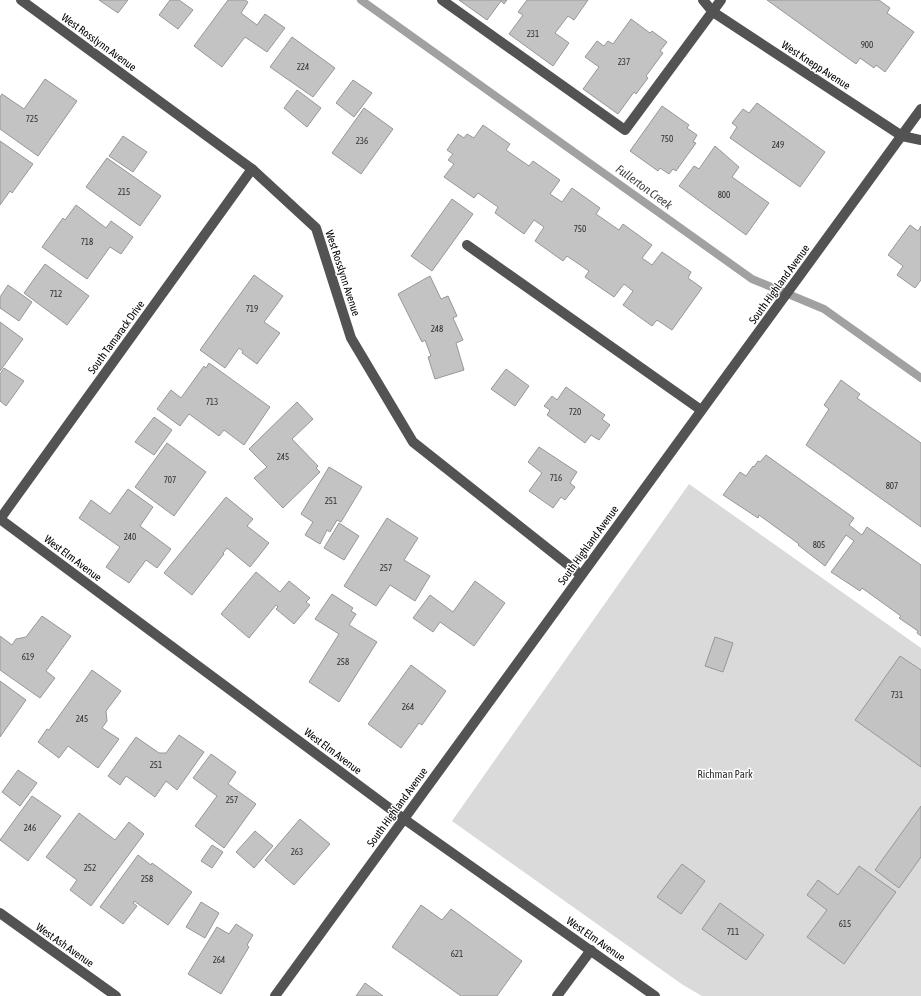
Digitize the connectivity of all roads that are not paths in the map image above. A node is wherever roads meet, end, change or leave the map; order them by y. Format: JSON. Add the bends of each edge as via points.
{"nodes":[{"id":1,"x":21,"y":0,"type":"edge"},
{"id":2,"x":442,"y":0,"type":"edge"},
{"id":3,"x":703,"y":0,"type":"edge"},
{"id":4,"x":721,"y":0,"type":"edge"},
{"id":5,"x":713,"y":12,"type":"junction"},
{"id":6,"x":921,"y":109,"type":"edge"},
{"id":7,"x":902,"y":136,"type":"junction"},
{"id":8,"x":921,"y":140,"type":"edge"},
{"id":9,"x":252,"y":169,"type":"junction"},
{"id":10,"x":467,"y":245,"type":"dead end"},
{"id":11,"x":701,"y":410,"type":"junction"},
{"id":12,"x":0,"y":519,"type":"edge"},
{"id":13,"x":581,"y":575,"type":"junction"},
{"id":14,"x":404,"y":819,"type":"junction"},
{"id":15,"x":0,"y":913,"type":"edge"},
{"id":16,"x":591,"y":950,"type":"junction"},
{"id":17,"x":116,"y":996,"type":"edge"},
{"id":18,"x":275,"y":996,"type":"edge"},
{"id":19,"x":557,"y":996,"type":"edge"},
{"id":20,"x":655,"y":996,"type":"edge"}],
"edges":[{"from":1,"to":9,"type":"street","name":"West Rosslynn Avenue"},
{"from":2,"to":5,"type":"street","via":[[625,130]]},
{"from":3,"to":5,"type":"street","name":"West Knepp Avenue"},
{"from":4,"to":5,"type":"street"},
{"from":5,"to":7,"type":"street","name":"West Knepp Avenue"},
{"from":6,"to":7,"type":"street","name":"South Highland Avenue"},
{"from":7,"to":8,"type":"street","name":"West Knepp Avenue"},
{"from":7,"to":11,"type":"street","name":"South Highland Avenue"},
{"from":9,"to":12,"type":"street","name":"South Tamarack Drive"},
{"from":9,"to":13,"type":"street","name":"West Rosslynn Avenue","via":[[316,228],[351,338],[413,442]]},
{"from":10,"to":11,"type":"street"},
{"from":11,"to":13,"type":"street","name":"South Highland Avenue"},
{"from":12,"to":14,"type":"street","name":"West Elm Avenue"},
{"from":13,"to":14,"type":"street","name":"South Highland Avenue"},
{"from":14,"to":16,"type":"street","name":"West Elm Avenue"},
{"from":14,"to":18,"type":"street","name":"South Highland Avenue"},
{"from":15,"to":17,"type":"street","name":"West Ash Avenue"},
{"from":16,"to":19,"type":"street"},
{"from":16,"to":20,"type":"street","name":"West Elm Avenue"}]}
